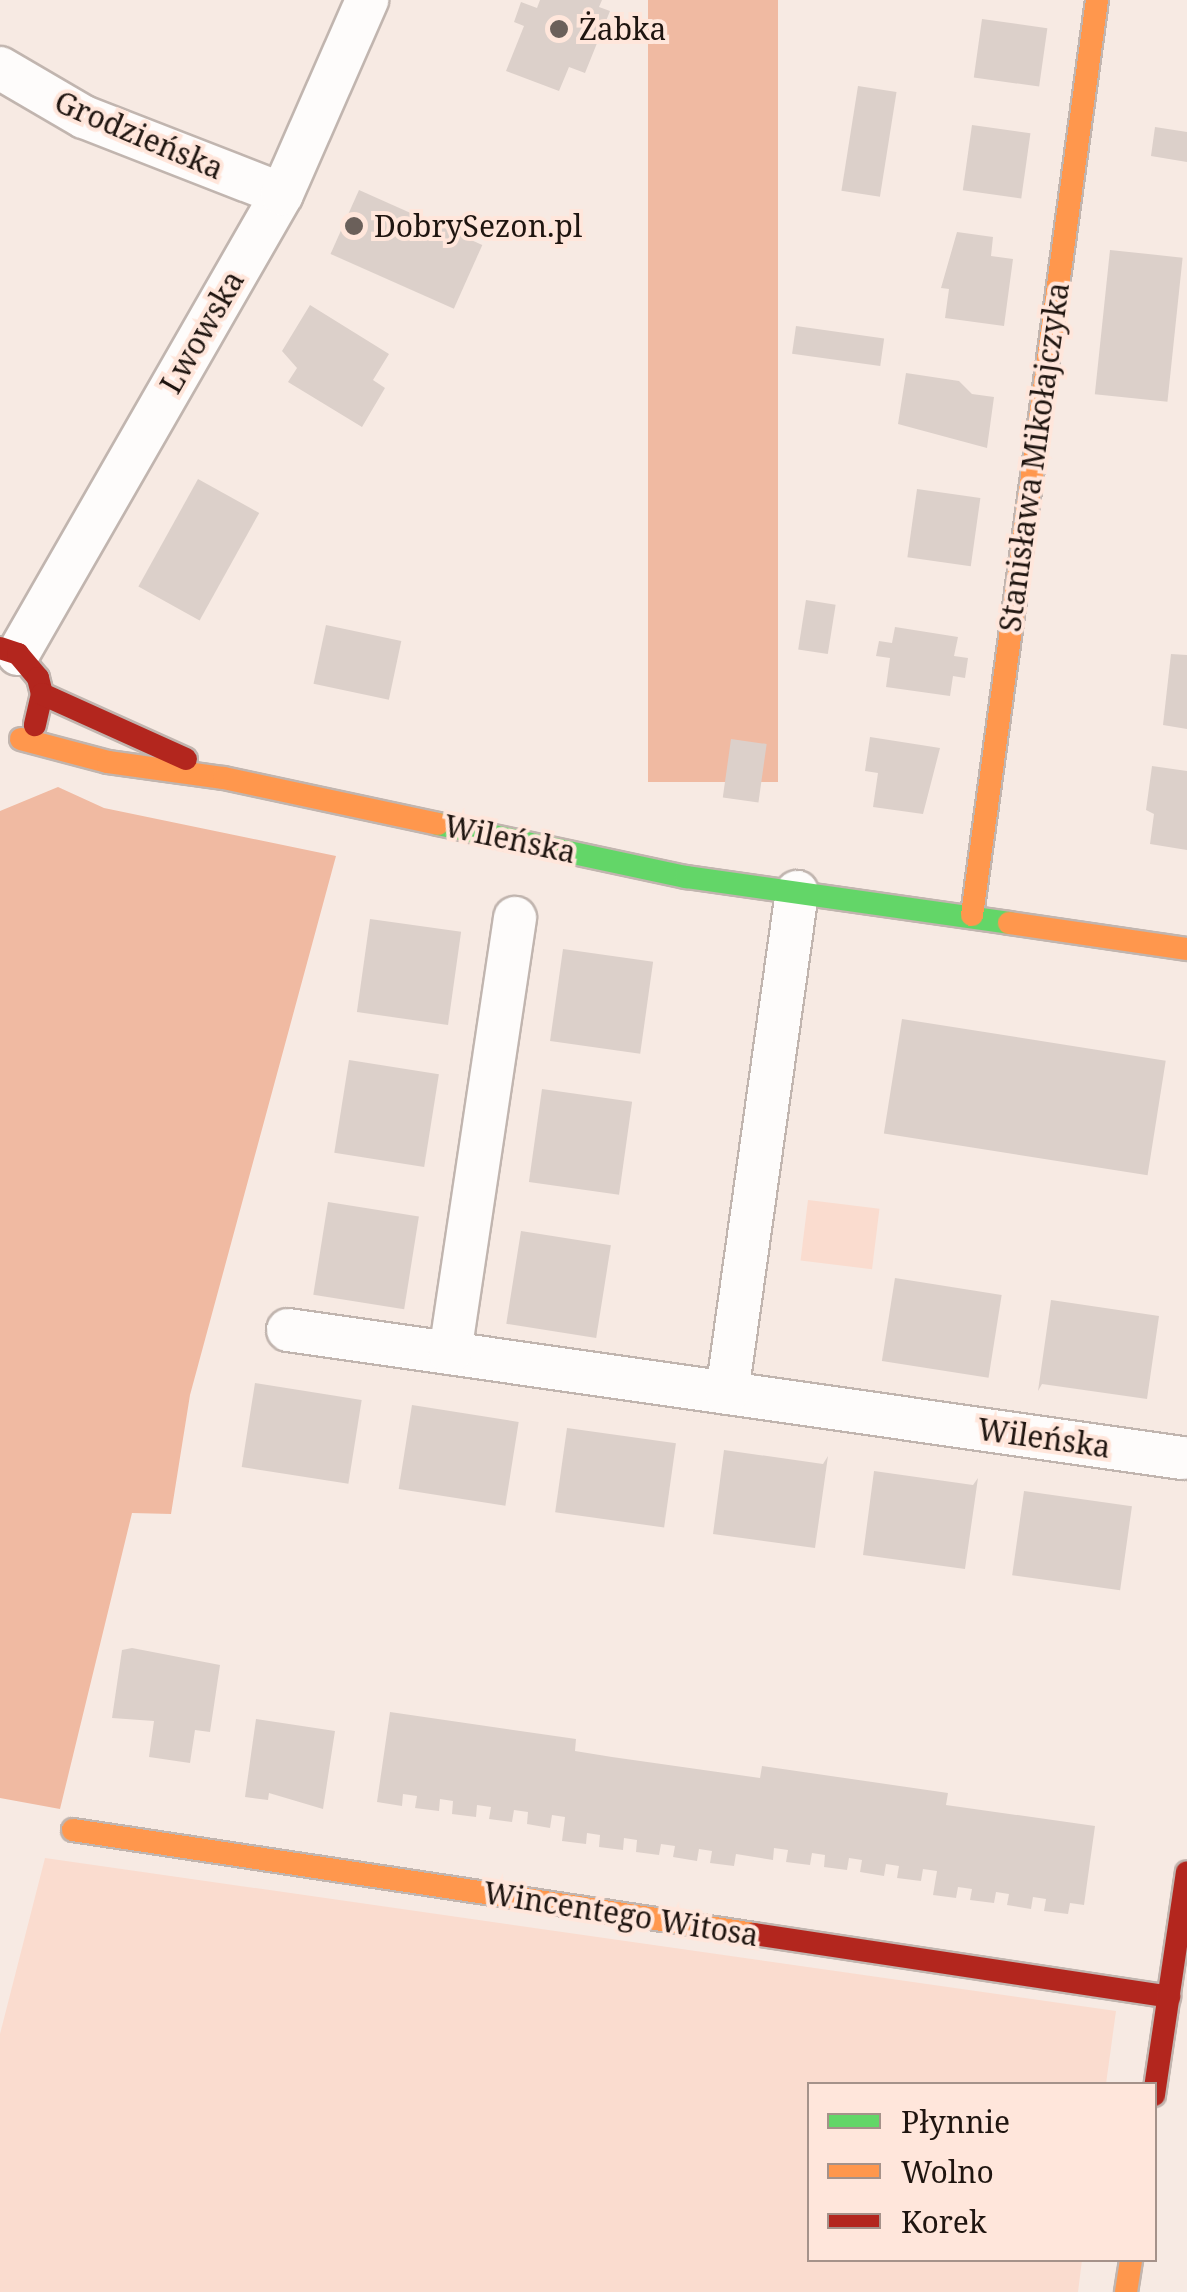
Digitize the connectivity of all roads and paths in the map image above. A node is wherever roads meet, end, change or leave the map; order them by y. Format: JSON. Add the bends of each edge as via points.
{"nodes":[{"id":1,"x":367,"y":0,"type":"edge"},
{"id":2,"x":1096,"y":0,"type":"edge"},
{"id":3,"x":0,"y":68,"type":"edge"},
{"id":4,"x":282,"y":194,"type":"junction"},
{"id":5,"x":9,"y":651,"type":"edge"},
{"id":6,"x":42,"y":694,"type":"junction"},
{"id":7,"x":11,"y":744,"type":"edge"},
{"id":8,"x":224,"y":778,"type":"junction"},
{"id":9,"x":797,"y":892,"type":"junction"},
{"id":10,"x":972,"y":915,"type":"junction"},
{"id":11,"x":515,"y":918,"type":"dead end"},
{"id":12,"x":1187,"y":950,"type":"edge"},
{"id":13,"x":288,"y":1330,"type":"dead end"},
{"id":14,"x":450,"y":1353,"type":"junction"},
{"id":15,"x":728,"y":1393,"type":"junction"},
{"id":16,"x":1182,"y":1458,"type":"dead end"},
{"id":17,"x":73,"y":1830,"type":"dead end"},
{"id":18,"x":1187,"y":1872,"type":"edge"},
{"id":19,"x":1176,"y":1973,"type":"edge"},
{"id":20,"x":1156,"y":2082,"type":"edge"},
{"id":21,"x":1131,"y":2262,"type":"edge"},
{"id":22,"x":1126,"y":2292,"type":"edge"}],
"edges":[{"from":1,"to":4,"type":"street","name":"Lwowska"},
{"from":2,"to":10,"type":"street","name":"Stanisława Mikołajczyka"},
{"from":3,"to":4,"type":"street","name":"Grodzieńska","via":[[84,117]]},
{"from":4,"to":5,"type":"street","name":"Lwowska"},
{"from":5,"to":6,"type":"street"},
{"from":6,"to":7,"type":"street","via":[[34,727]]},
{"from":6,"to":8,"type":"street","name":"Wileńska"},
{"from":7,"to":8,"type":"street","name":"Wileńska"},
{"from":8,"to":9,"type":"street","name":"Wileńska","via":[[686,877]]},
{"from":9,"to":10,"type":"street","name":"Wileńska"},
{"from":9,"to":15,"type":"street"},
{"from":10,"to":12,"type":"street","name":"Wileńska"},
{"from":11,"to":14,"type":"street"},
{"from":13,"to":14,"type":"street","name":"Wileńska"},
{"from":14,"to":15,"type":"street","name":"Wileńska"},
{"from":15,"to":16,"type":"street","name":"Wileńska"},
{"from":17,"to":19,"type":"street","name":"Wincentego Witosa"},
{"from":18,"to":19,"type":"street"},
{"from":19,"to":20,"type":"street"},
{"from":21,"to":22,"type":"street"}]}
